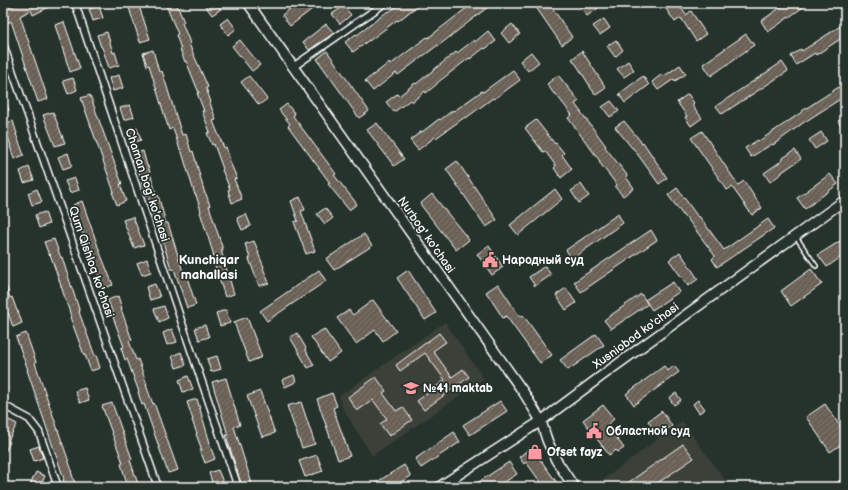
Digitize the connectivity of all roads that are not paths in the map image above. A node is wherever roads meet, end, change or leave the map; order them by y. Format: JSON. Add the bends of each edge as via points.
{"nodes":[{"id":1,"x":75,"y":3,"type":"edge"},
{"id":2,"x":248,"y":3,"type":"edge"},
{"id":3,"x":385,"y":3,"type":"edge"},
{"id":4,"x":3,"y":44,"type":"edge"},
{"id":5,"x":293,"y":67,"type":"junction"},
{"id":6,"x":845,"y":200,"type":"edge"},
{"id":7,"x":795,"y":235,"type":"junction"},
{"id":8,"x":816,"y":266,"type":"dead end"},
{"id":9,"x":3,"y":405,"type":"edge"},
{"id":10,"x":541,"y":421,"type":"junction"},
{"id":11,"x":845,"y":482,"type":"edge"},
{"id":12,"x":58,"y":487,"type":"edge"},
{"id":13,"x":158,"y":487,"type":"edge"},
{"id":14,"x":238,"y":487,"type":"edge"},
{"id":15,"x":439,"y":487,"type":"edge"},
{"id":16,"x":574,"y":487,"type":"edge"},
{"id":17,"x":838,"y":487,"type":"edge"}],
"edges":[{"from":1,"to":14,"type":"street","name":"Chaman bog' ko'chasi"},
{"from":2,"to":5,"type":"street","name":"Nurbog' ko'chasi"},
{"from":3,"to":5,"type":"street"},
{"from":4,"to":13,"type":"street","name":"Qum Qishloq ko'chasi"},
{"from":5,"to":10,"type":"street","name":"Nurbog' ko'chasi","via":[[520,387]]},
{"from":6,"to":7,"type":"street","name":"Xusniobod ko'chasi"},
{"from":7,"to":8,"type":"lane"},
{"from":7,"to":10,"type":"street","name":"Xusniobod ko'chasi"},
{"from":9,"to":12,"type":"street","via":[[29,418],[39,432]]},
{"from":10,"to":15,"type":"street","name":"Xusniobod ko'chasi"},
{"from":10,"to":16,"type":"street","name":"Nurbog' ko'chasi","via":[[556,460]]},
{"from":11,"to":17,"type":"street"}]}
